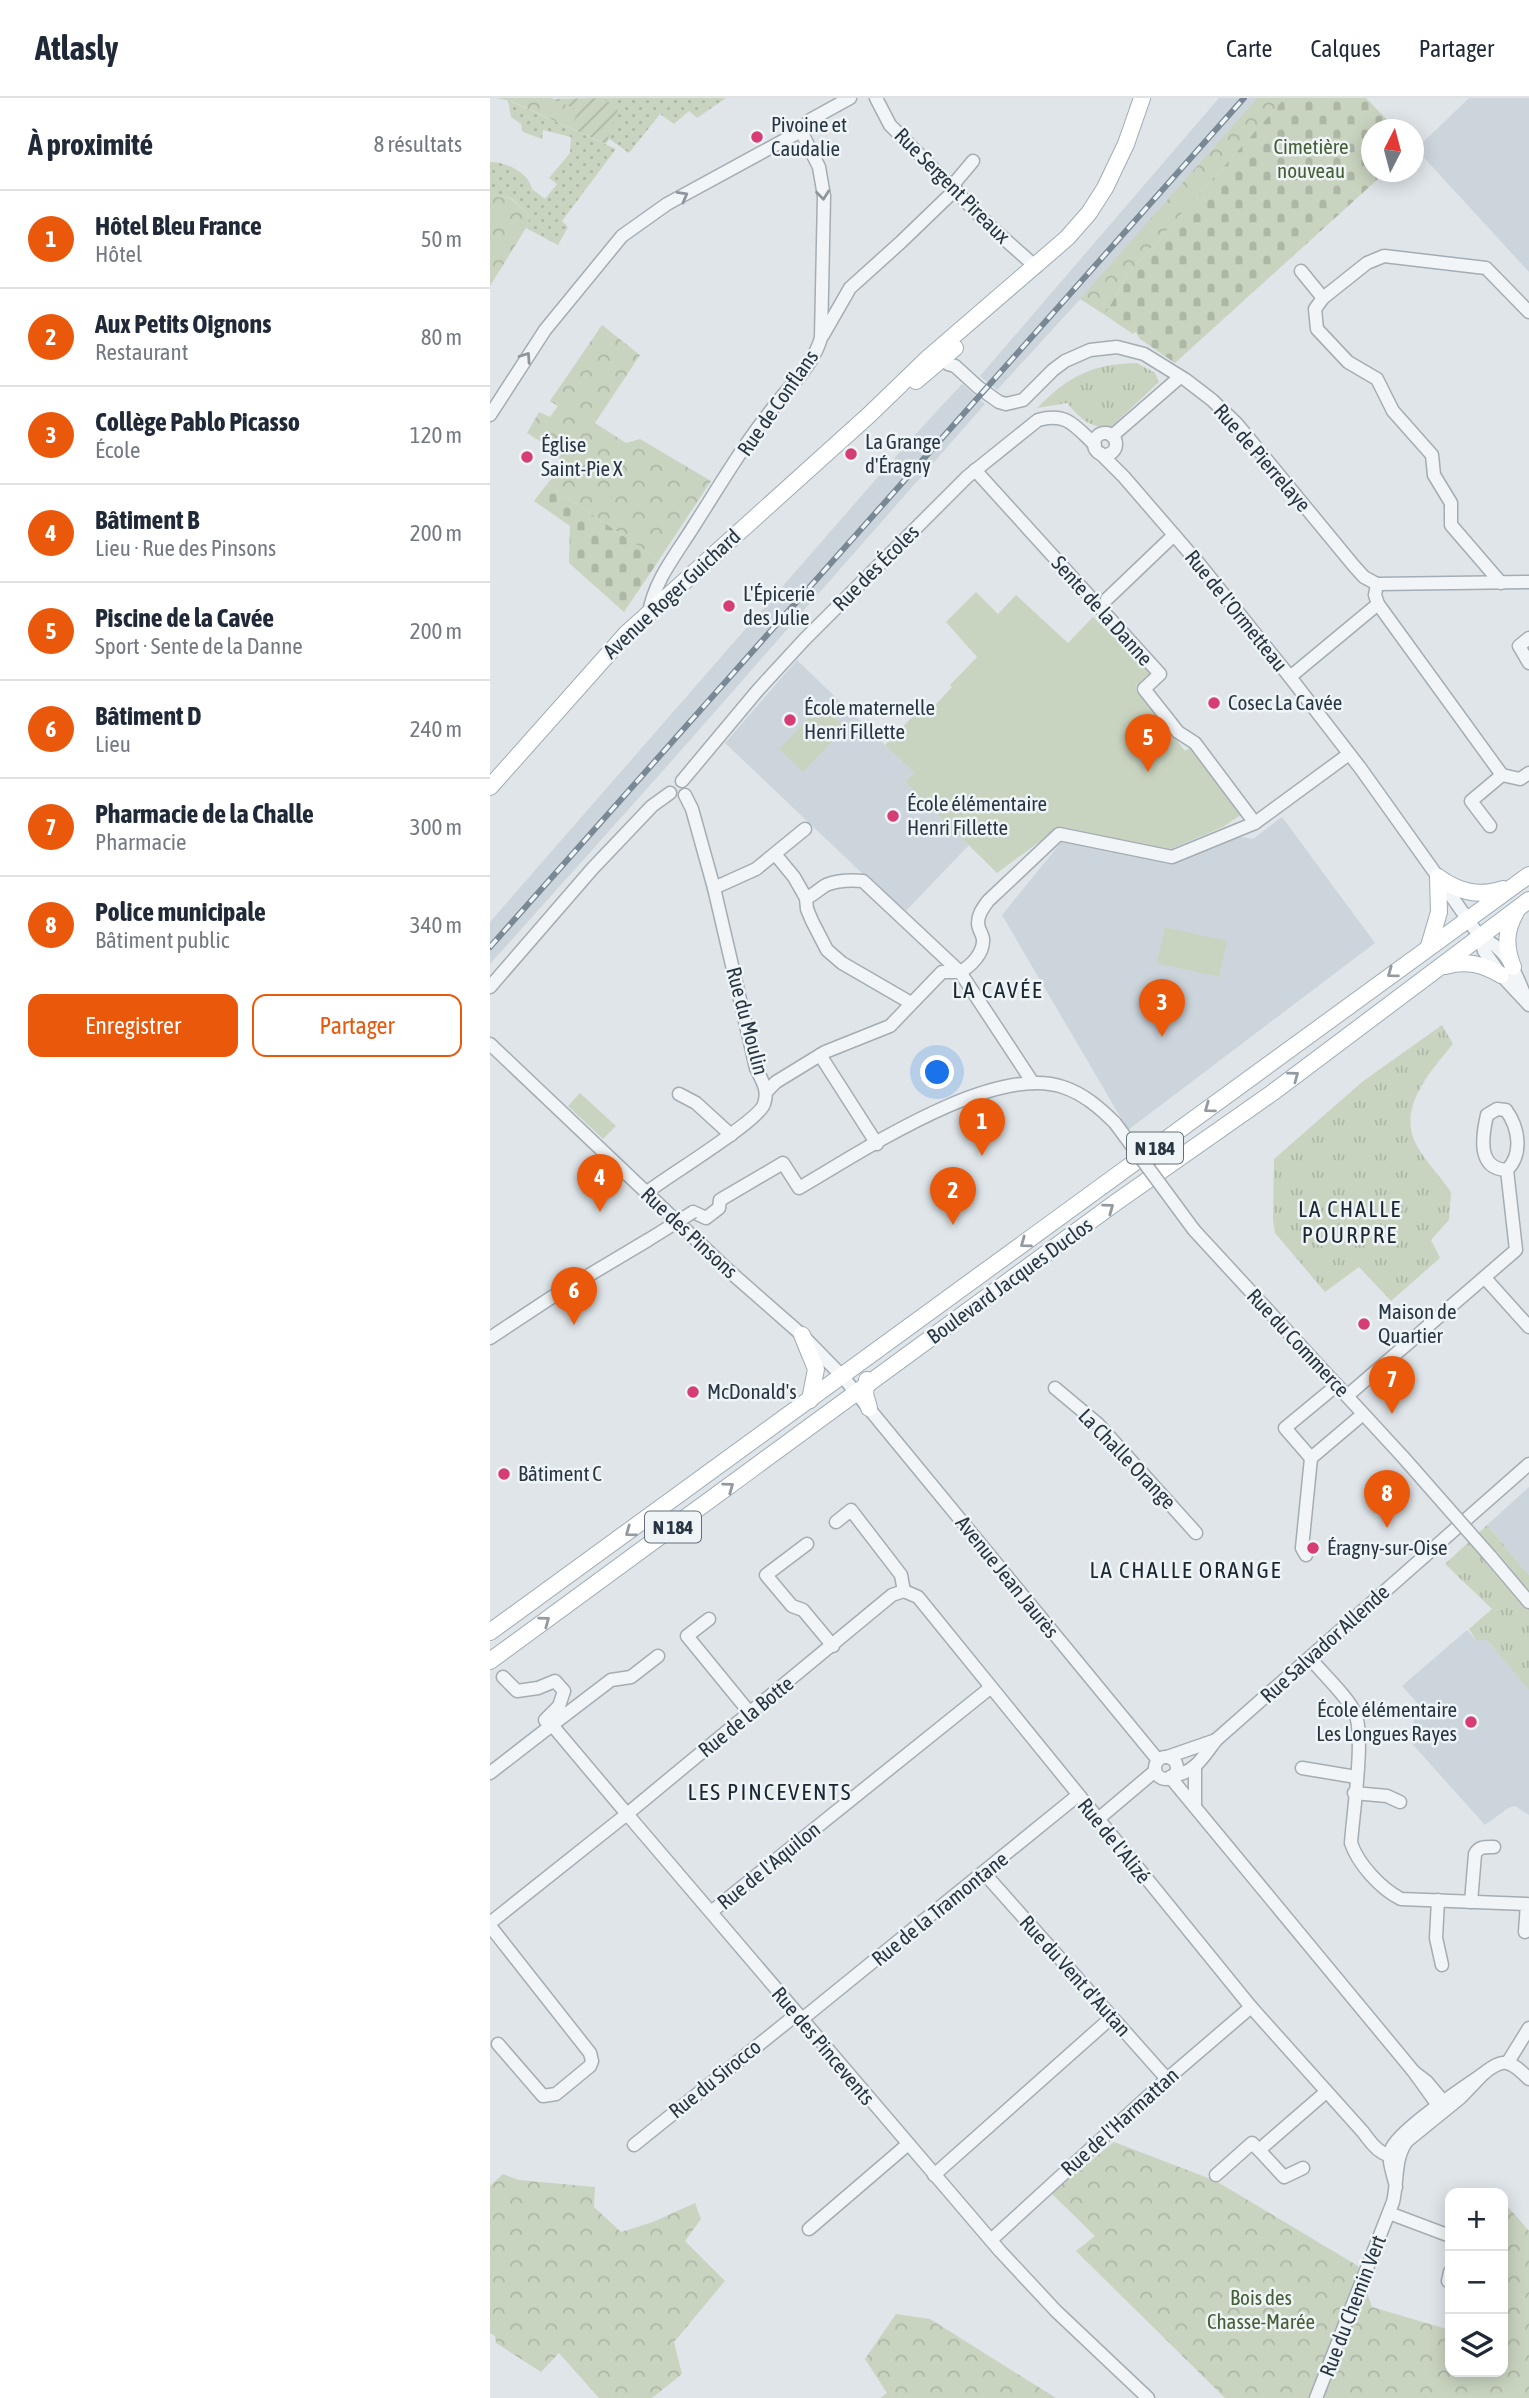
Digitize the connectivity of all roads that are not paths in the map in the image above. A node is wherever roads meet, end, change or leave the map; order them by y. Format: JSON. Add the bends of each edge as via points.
{"nodes":[{"id":1,"x":850,"y":98,"type":"edge"},
{"id":2,"x":876,"y":98,"type":"edge"},
{"id":3,"x":1139,"y":103,"type":"edge"},
{"id":4,"x":801,"y":131,"type":"junction"},
{"id":5,"x":973,"y":161,"type":"dead end"},
{"id":6,"x":954,"y":188,"type":"junction"},
{"id":7,"x":1037,"y":267,"type":"junction"},
{"id":8,"x":1301,"y":271,"type":"dead end"},
{"id":9,"x":1323,"y":298,"type":"junction"},
{"id":10,"x":1529,"y":312,"type":"edge"},
{"id":11,"x":821,"y":338,"type":"junction"},
{"id":12,"x":946,"y":356,"type":"junction"},
{"id":13,"x":1180,"y":377,"type":"junction"},
{"id":14,"x":490,"y":415,"type":"edge"},
{"id":15,"x":1114,"y":442,"type":"junction"},
{"id":16,"x":1097,"y":449,"type":"junction"},
{"id":17,"x":975,"y":470,"type":"junction"},
{"id":18,"x":1124,"y":477,"type":"junction"},
{"id":19,"x":1174,"y":535,"type":"junction"},
{"id":20,"x":1529,"y":582,"type":"edge"},
{"id":21,"x":1501,"y":583,"type":"junction"},
{"id":22,"x":1377,"y":584,"type":"junction"},
{"id":23,"x":1107,"y":599,"type":"dead end"},
{"id":24,"x":1378,"y":604,"type":"junction"},
{"id":25,"x":649,"y":613,"type":"junction"},
{"id":26,"x":1529,"y":638,"type":"edge"},
{"id":27,"x":1529,"y":663,"type":"edge"},
{"id":28,"x":1290,"y":677,"type":"junction"},
{"id":29,"x":1349,"y":754,"type":"junction"},
{"id":30,"x":1529,"y":773,"type":"edge"},
{"id":31,"x":1502,"y":775,"type":"junction"},
{"id":32,"x":682,"y":781,"type":"junction"},
{"id":33,"x":490,"y":787,"type":"edge"},
{"id":34,"x":670,"y":793,"type":"junction"},
{"id":35,"x":685,"y":795,"type":"junction"},
{"id":36,"x":1255,"y":823,"type":"junction"},
{"id":37,"x":1490,"y":826,"type":"dead end"},
{"id":38,"x":805,"y":829,"type":"dead end"},
{"id":39,"x":775,"y":854,"type":"junction"},
{"id":40,"x":1529,"y":874,"type":"edge"},
{"id":41,"x":1438,"y":877,"type":"junction"},
{"id":42,"x":714,"y":888,"type":"junction"},
{"id":43,"x":1509,"y":888,"type":"junction"},
{"id":44,"x":806,"y":898,"type":"junction"},
{"id":45,"x":1524,"y":904,"type":"edge"},
{"id":46,"x":1466,"y":918,"type":"junction"},
{"id":47,"x":1480,"y":937,"type":"junction"},
{"id":48,"x":1429,"y":946,"type":"junction"},
{"id":49,"x":1440,"y":968,"type":"junction"},
{"id":50,"x":1507,"y":971,"type":"junction"},
{"id":51,"x":960,"y":972,"type":"junction"},
{"id":52,"x":490,"y":987,"type":"edge"},
{"id":53,"x":911,"y":1003,"type":"junction"},
{"id":54,"x":1528,"y":1004,"type":"edge"},
{"id":55,"x":490,"y":1044,"type":"edge"},
{"id":56,"x":820,"y":1055,"type":"junction"},
{"id":57,"x":1033,"y":1083,"type":"junction"},
{"id":58,"x":767,"y":1091,"type":"junction"},
{"id":59,"x":679,"y":1094,"type":"dead end"},
{"id":60,"x":731,"y":1135,"type":"junction"},
{"id":61,"x":877,"y":1144,"type":"junction"},
{"id":62,"x":1507,"y":1170,"type":"junction"},
{"id":63,"x":646,"y":1193,"type":"junction"},
{"id":64,"x":1485,"y":1278,"type":"junction"},
{"id":65,"x":1529,"y":1327,"type":"edge"},
{"id":66,"x":802,"y":1335,"type":"junction"},
{"id":67,"x":490,"y":1338,"type":"edge"},
{"id":68,"x":886,"y":1345,"type":"junction"},
{"id":69,"x":843,"y":1377,"type":"junction"},
{"id":70,"x":1337,"y":1385,"type":"junction"},
{"id":71,"x":1055,"y":1388,"type":"dead end"},
{"id":72,"x":861,"y":1390,"type":"junction"},
{"id":73,"x":1347,"y":1396,"type":"junction"},
{"id":74,"x":810,"y":1400,"type":"junction"},
{"id":75,"x":869,"y":1408,"type":"joint"},
{"id":76,"x":1363,"y":1413,"type":"junction"},
{"id":77,"x":817,"y":1423,"type":"junction"},
{"id":78,"x":1311,"y":1458,"type":"junction"},
{"id":79,"x":1529,"y":1464,"type":"edge"},
{"id":80,"x":836,"y":1522,"type":"dead end"},
{"id":81,"x":1196,"y":1533,"type":"dead end"},
{"id":82,"x":807,"y":1544,"type":"dead end"},
{"id":83,"x":1306,"y":1555,"type":"dead end"},
{"id":84,"x":904,"y":1591,"type":"junction"},
{"id":85,"x":1529,"y":1602,"type":"edge"},
{"id":86,"x":709,"y":1619,"type":"dead end"},
{"id":87,"x":490,"y":1632,"type":"edge"},
{"id":88,"x":833,"y":1646,"type":"junction"},
{"id":89,"x":658,"y":1656,"type":"dead end"},
{"id":90,"x":1310,"y":1658,"type":"junction"},
{"id":91,"x":490,"y":1661,"type":"edge"},
{"id":92,"x":503,"y":1676,"type":"dead end"},
{"id":93,"x":990,"y":1688,"type":"junction"},
{"id":94,"x":750,"y":1713,"type":"junction"},
{"id":95,"x":552,"y":1726,"type":"junction"},
{"id":96,"x":1216,"y":1740,"type":"junction"},
{"id":97,"x":1160,"y":1763,"type":"junction"},
{"id":98,"x":1195,"y":1768,"type":"junction"},
{"id":99,"x":1302,"y":1768,"type":"dead end"},
{"id":100,"x":490,"y":1773,"type":"edge"},
{"id":101,"x":1171,"y":1777,"type":"junction"},
{"id":102,"x":1356,"y":1777,"type":"junction"},
{"id":103,"x":1354,"y":1793,"type":"junction"},
{"id":104,"x":1077,"y":1796,"type":"junction"},
{"id":105,"x":1400,"y":1802,"type":"dead end"},
{"id":106,"x":1195,"y":1805,"type":"junction"},
{"id":107,"x":627,"y":1814,"type":"junction"},
{"id":108,"x":1097,"y":1820,"type":"junction"},
{"id":109,"x":1494,"y":1847,"type":"dead end"},
{"id":110,"x":984,"y":1873,"type":"junction"},
{"id":111,"x":1438,"y":1900,"type":"junction"},
{"id":112,"x":1471,"y":1902,"type":"junction"},
{"id":113,"x":711,"y":1912,"type":"junction"},
{"id":114,"x":490,"y":1925,"type":"edge"},
{"id":115,"x":1525,"y":1932,"type":"dead end"},
{"id":116,"x":1442,"y":1965,"type":"dead end"},
{"id":117,"x":1251,"y":2007,"type":"junction"},
{"id":118,"x":799,"y":2017,"type":"junction"},
{"id":119,"x":1112,"y":2017,"type":"junction"},
{"id":120,"x":1529,"y":2028,"type":"edge"},
{"id":121,"x":498,"y":2044,"type":"dead end"},
{"id":122,"x":1508,"y":2062,"type":"junction"},
{"id":123,"x":1167,"y":2079,"type":"junction"},
{"id":124,"x":1529,"y":2079,"type":"edge"},
{"id":125,"x":1326,"y":2092,"type":"junction"},
{"id":126,"x":1443,"y":2107,"type":"junction"},
{"id":127,"x":634,"y":2145,"type":"dead end"},
{"id":128,"x":907,"y":2145,"type":"junction"},
{"id":129,"x":1259,"y":2150,"type":"junction"},
{"id":130,"x":1395,"y":2154,"type":"junction"},
{"id":131,"x":1303,"y":2168,"type":"dead end"},
{"id":132,"x":934,"y":2175,"type":"junction"},
{"id":133,"x":1216,"y":2175,"type":"dead end"},
{"id":134,"x":1389,"y":2213,"type":"junction"},
{"id":135,"x":809,"y":2228,"type":"dead end"},
{"id":136,"x":1445,"y":2234,"type":"edge"},
{"id":137,"x":991,"y":2240,"type":"junction"},
{"id":138,"x":1148,"y":2398,"type":"edge"},
{"id":139,"x":1317,"y":2398,"type":"edge"}],
"edges":[{"from":1,"to":4,"type":"street","via":[[810,120]]},
{"from":2,"to":6,"type":"street","name":"Rue Sergent Pireaux","via":[[890,125]]},
{"from":3,"to":7,"type":"main road","name":"Avenue Roger Guichard","via":[[1126,144],[1097,201]]},
{"from":4,"to":11,"type":"street","name":"Rue de Conflans","one_way":true,"via":[[819,167],[824,196]]},
{"from":14,"to":4,"type":"street","one_way":true,"via":[[545,330],[622,236],[667,204]]},
{"from":5,"to":6,"type":"street"},
{"from":6,"to":7,"type":"street","name":"Rue Sergent Pireaux"},
{"from":6,"to":11,"type":"street","via":[[849,288]]},
{"from":7,"to":12,"type":"main road","name":"Avenue Roger Guichard"},
{"from":7,"to":12,"type":"main road","name":"Avenue Roger Guichard","via":[[987,306]]},
{"from":8,"to":9,"type":"street"},
{"from":9,"to":10,"type":"street","via":[[1367,263],[1384,256],[1486,268]]},
{"from":9,"to":21,"type":"street","via":[[1315,309],[1317,329],[1348,362],[1377,379],[1393,411],[1432,455],[1434,475],[1451,503],[1451,525]]},
{"from":11,"to":25,"type":"street","name":"Rue de Conflans","via":[[812,360],[771,409],[678,551],[651,598]]},
{"from":12,"to":13,"type":"street","name":"Rue de Pierrelaye","via":[[978,387],[1006,404],[1023,400],[1065,361],[1107,347],[1144,354]]},
{"from":12,"to":25,"type":"main road","name":"Avenue Roger Guichard","via":[[869,415]]},
{"from":13,"to":15,"type":"street"},
{"from":13,"to":22,"type":"street","name":"Rue de Pierrelaye","via":[[1237,424],[1354,566]]},
{"from":15,"to":16,"type":"street","via":[[1110,454]]},
{"from":15,"to":16,"type":"street","via":[[1102,434]]},
{"from":15,"to":18,"type":"street","name":"Rue de l'Ormetteau"},
{"from":16,"to":17,"type":"street","name":"Rue des Écoles","via":[[1076,426],[1052,416],[1038,420]]},
{"from":16,"to":18,"type":"street","name":"Rue de l'Ormetteau"},
{"from":17,"to":32,"type":"street","name":"Rue des Écoles","via":[[803,640]]},
{"from":17,"to":36,"type":"street","name":"Sente de la Danne","via":[[1160,674],[1144,689],[1178,732],[1195,743]]},
{"from":18,"to":19,"type":"street","name":"Rue de l'Ormetteau"},
{"from":19,"to":23,"type":"street","name":"Sente de la Danne"},
{"from":19,"to":28,"type":"street","name":"Rue de l'Ormetteau"},
{"from":20,"to":21,"type":"street"},
{"from":21,"to":22,"type":"street"},
{"from":22,"to":24,"type":"street"},
{"from":24,"to":28,"type":"street"},
{"from":24,"to":31,"type":"street"},
{"from":25,"to":33,"type":"main road","name":"Avenue Roger Guichard","via":[[606,654]]},
{"from":26,"to":27,"type":"street","via":[[1519,646]]},
{"from":28,"to":29,"type":"street","name":"Rue de l'Ormetteau"},
{"from":29,"to":36,"type":"street"},
{"from":29,"to":41,"type":"street","name":"Rue de l'Ormetteau"},
{"from":30,"to":31,"type":"street","via":[[1520,779]]},
{"from":31,"to":37,"type":"street","via":[[1471,801]]},
{"from":32,"to":34,"type":"street","via":[[671,783]]},
{"from":32,"to":35,"type":"street"},
{"from":34,"to":35,"type":"street","via":[[676,798]]},
{"from":34,"to":52,"type":"street","via":[[593,868]]},
{"from":35,"to":42,"type":"street","name":"Rue du Moulin"},
{"from":36,"to":51,"type":"street","via":[[1172,857],[1059,834],[988,901],[978,926],[982,946],[971,966]]},
{"from":38,"to":39,"type":"street"},
{"from":39,"to":42,"type":"street","via":[[756,869]]},
{"from":39,"to":44,"type":"street"},
{"from":40,"to":43,"type":"main road","name":"Boulevard Jacques Duclos","number":"N 184"},
{"from":41,"to":43,"type":"main road","via":[[1472,893]]},
{"from":41,"to":46,"type":"street","name":"Rue de l'Ormetteau"},
{"from":41,"to":48,"type":"main road","via":[[1439,912]]},
{"from":42,"to":58,"type":"street","name":"Rue du Moulin","via":[[756,1068]]},
{"from":43,"to":46,"type":"main road","name":"Boulevard Jacques Duclos","number":"N 184"},
{"from":43,"to":47,"type":"main road","number":"N 184"},
{"from":44,"to":51,"type":"street","via":[[824,886],[863,881]]},
{"from":44,"to":53,"type":"street","via":[[827,950]]},
{"from":45,"to":47,"type":"main road","name":"Boulevard Jacques Duclos","number":"N 184"},
{"from":45,"to":50,"type":"main road","via":[[1511,921],[1507,936]]},
{"from":46,"to":47,"type":"street","name":"Rue de l'Ormetteau"},
{"from":46,"to":48,"type":"main road","name":"Boulevard Jacques Duclos","number":"N 184"},
{"from":46,"to":49,"type":"main road","number":"N 184"},
{"from":47,"to":49,"type":"main road","name":"Boulevard Jacques Duclos","number":"N 184"},
{"from":47,"to":50,"type":"street","name":"Rue de l'Ormetteau","via":[[1485,951]]},
{"from":48,"to":68,"type":"main road","name":"Boulevard Jacques Duclos","number":"N 184","one_way":true},
{"from":49,"to":50,"type":"main road","via":[[1471,963]]},
{"from":72,"to":49,"type":"main road","name":"Boulevard Jacques Duclos","number":"N 184","one_way":true},
{"from":50,"to":54,"type":"street","name":"Rue de l'Ormetteau"},
{"from":51,"to":53,"type":"street","via":[[942,972]]},
{"from":51,"to":57,"type":"street"},
{"from":53,"to":56,"type":"street","via":[[890,1026]]},
{"from":55,"to":63,"type":"street","name":"Rue des Pinsons"},
{"from":56,"to":58,"type":"street"},
{"from":56,"to":61,"type":"street"},
{"from":57,"to":61,"type":"street","name":"Rue du Commerce","via":[[987,1091],[926,1116]]},
{"from":57,"to":70,"type":"street","name":"Rue du Commerce","bridge":true,"via":[[1063,1087],[1083,1096],[1115,1123],[1194,1230]]},
{"from":58,"to":60,"type":"street","name":"Rue du Moulin","via":[[764,1108]]},
{"from":59,"to":60,"type":"street"},
{"from":60,"to":63,"type":"street","name":"Rue du Moulin"},
{"from":61,"to":67,"type":"street","name":"Rue du Commerce","bridge":true,"via":[[799,1188],[783,1163],[720,1200],[719,1208],[706,1218],[692,1212]]},
{"from":62,"to":62,"type":"street","via":[[1515,1162],[1518,1139],[1515,1122],[1506,1110],[1497,1109],[1488,1115],[1484,1154],[1488,1164]]},
{"from":62,"to":64,"type":"street","via":[[1516,1250]]},
{"from":63,"to":66,"type":"street","name":"Rue des Pinsons"},
{"from":64,"to":65,"type":"street"},
{"from":64,"to":73,"type":"street"},
{"from":66,"to":69,"type":"street","name":"Rue des Pinsons"},
{"from":66,"to":74,"type":"main road","via":[[816,1369]]},
{"from":68,"to":69,"type":"main road","name":"Boulevard Jacques Duclos","number":"N 184"},
{"from":68,"to":72,"type":"main road","number":"N 184"},
{"from":69,"to":72,"type":"street","name":"Rue des Pinsons"},
{"from":69,"to":74,"type":"main road","name":"Boulevard Jacques Duclos","number":"N 184"},
{"from":69,"to":77,"type":"main road","number":"N 184"},
{"from":70,"to":73,"type":"street","name":"Rue du Commerce"},
{"from":70,"to":78,"type":"street","via":[[1285,1428]]},
{"from":71,"to":81,"type":"street","name":"La Challe Orange","via":[[1098,1424]]},
{"from":72,"to":75,"type":"main road"},
{"from":72,"to":77,"type":"main road","name":"Boulevard Jacques Duclos","number":"N 184"},
{"from":73,"to":76,"type":"street","name":"Rue du Commerce"},
{"from":74,"to":87,"type":"main road","name":"Boulevard Jacques Duclos","number":"N 184","one_way":true},
{"from":75,"to":97,"type":"street","name":"Avenue Jean Jaurès"},
{"from":76,"to":78,"type":"street"},
{"from":76,"to":85,"type":"street","name":"Rue du Commerce","bridge":true},
{"from":91,"to":77,"type":"main road","name":"Boulevard Jacques Duclos","number":"N 184","one_way":true},
{"from":78,"to":83,"type":"street","via":[[1301,1548]]},
{"from":79,"to":90,"type":"street","name":"Rue Salvador Allende"},
{"from":80,"to":84,"type":"street","via":[[851,1510],[901,1575]]},
{"from":82,"to":88,"type":"street","via":[[766,1575]]},
{"from":84,"to":88,"type":"street","name":"Rue de la Botte","via":[[892,1595]]},
{"from":84,"to":93,"type":"street","name":"Rue de l'Alizé","via":[[918,1597]]},
{"from":86,"to":94,"type":"street","via":[[687,1636]]},
{"from":88,"to":94,"type":"street","name":"Rue de la Botte"},
{"from":89,"to":95,"type":"street","via":[[631,1677],[611,1680]]},
{"from":90,"to":96,"type":"street","name":"Rue Salvador Allende"},
{"from":90,"to":102,"type":"street","via":[[1359,1722]]},
{"from":92,"to":95,"type":"street","via":[[517,1691],[555,1681],[564,1691],[559,1706],[545,1720]]},
{"from":93,"to":104,"type":"street","name":"Rue de l'Alizé"},
{"from":93,"to":113,"type":"street","name":"Rue de l'Aquilon"},
{"from":94,"to":107,"type":"street","name":"Rue de la Botte"},
{"from":95,"to":100,"type":"street"},
{"from":95,"to":107,"type":"street","name":"Rue des Pincevents"},
{"from":96,"to":97,"type":"street","name":"Rue Salvador Allende"},
{"from":96,"to":98,"type":"street","name":"Rue Salvador Allende"},
{"from":97,"to":101,"type":"street","via":[[1161,1777]]},
{"from":97,"to":101,"type":"street","via":[[1172,1759],[1176,1767]]},
{"from":97,"to":108,"type":"street"},
{"from":98,"to":101,"type":"street"},
{"from":98,"to":106,"type":"street"},
{"from":99,"to":102,"type":"street"},
{"from":101,"to":106,"type":"street"},
{"from":102,"to":103,"type":"street"},
{"from":103,"to":105,"type":"street"},
{"from":103,"to":111,"type":"street","via":[[1351,1843],[1357,1858],[1401,1899]]},
{"from":104,"to":108,"type":"street","name":"Rue de l'Alizé"},
{"from":104,"to":110,"type":"street","name":"Rue de la Tramontane"},
{"from":106,"to":126,"type":"street","via":[[1414,2072],[1427,2082]]},
{"from":107,"to":113,"type":"street","name":"Rue des Pincevents"},
{"from":107,"to":114,"type":"street"},
{"from":108,"to":117,"type":"street","name":"Rue de l'Alizé"},
{"from":109,"to":112,"type":"street","via":[[1483,1847],[1475,1854]]},
{"from":110,"to":118,"type":"street","name":"Rue de la Tramontane"},
{"from":110,"to":119,"type":"street","name":"Rue du Vent d'Autan"},
{"from":111,"to":112,"type":"street"},
{"from":111,"to":116,"type":"street","via":[[1436,1938]]},
{"from":112,"to":115,"type":"street","via":[[1527,1904]]},
{"from":113,"to":118,"type":"street","name":"Rue des Pincevents"},
{"from":114,"to":121,"type":"street","via":[[592,2061],[556,2094],[543,2096]]},
{"from":117,"to":123,"type":"street","name":"Rue de l'Harmattan"},
{"from":117,"to":125,"type":"street","name":"Rue de l'Alizé"},
{"from":118,"to":127,"type":"street","name":"Rue du Sirocco"},
{"from":118,"to":128,"type":"street","name":"Rue des Pincevents"},
{"from":119,"to":123,"type":"street","name":"Rue du Vent d'Autan"},
{"from":119,"to":132,"type":"street"},
{"from":120,"to":122,"type":"street"},
{"from":122,"to":124,"type":"street"},
{"from":122,"to":126,"type":"street","via":[[1496,2063]]},
{"from":123,"to":137,"type":"street","name":"Rue de l'Harmattan"},
{"from":125,"to":129,"type":"street"},
{"from":125,"to":130,"type":"street","name":"Rue de l'Alizé","via":[[1363,2132]]},
{"from":126,"to":130,"type":"street","via":[[1400,2137]]},
{"from":128,"to":132,"type":"street","name":"Rue des Pincevents"},
{"from":128,"to":135,"type":"street"},
{"from":129,"to":131,"type":"street","via":[[1284,2177]]},
{"from":129,"to":133,"type":"street","via":[[1252,2143]]},
{"from":130,"to":134,"type":"street","name":"Rue du Chemin Vert","via":[[1396,2187]]},
{"from":132,"to":137,"type":"street","name":"Rue des Pincevents"},
{"from":134,"to":136,"type":"street","name":"Rue du Chemin Vert"},
{"from":134,"to":139,"type":"street","name":"Rue du Chemin Vert"},
{"from":137,"to":138,"type":"street","name":"Rue des Pincevents","via":[[1056,2311]]}]}
